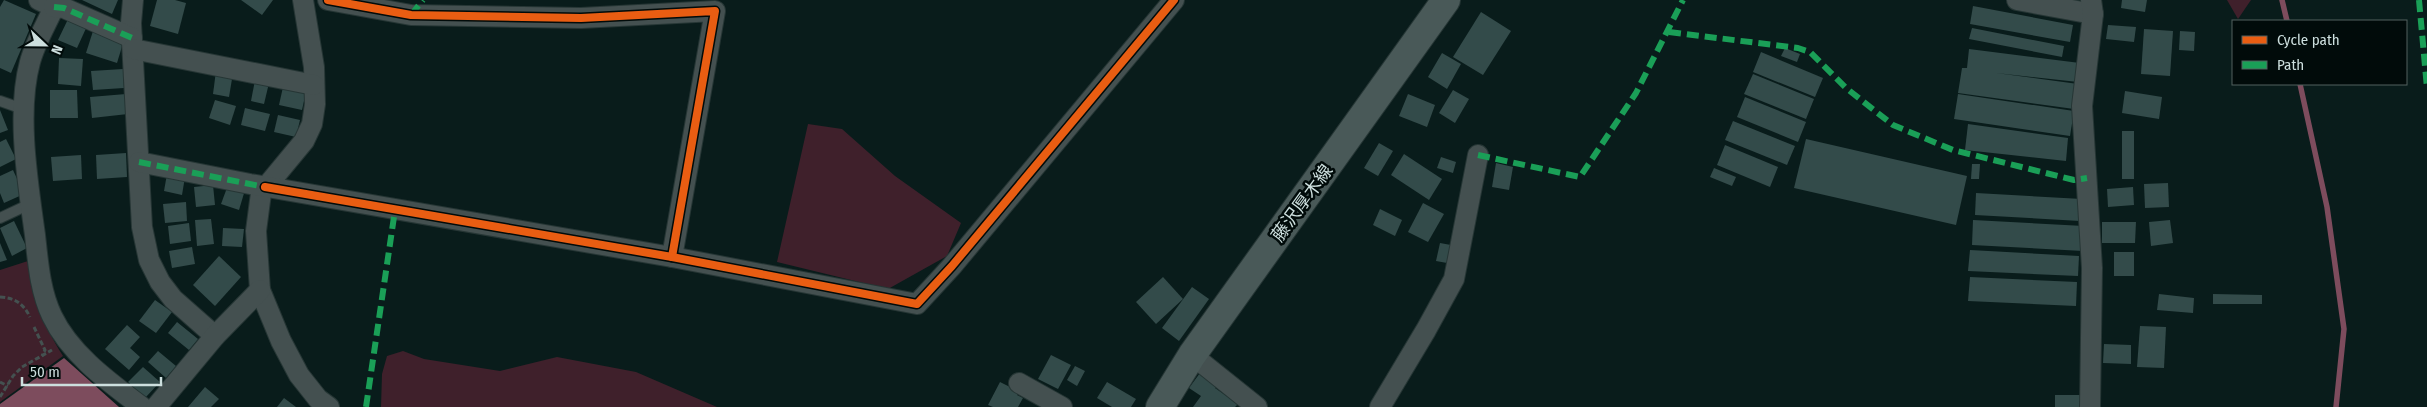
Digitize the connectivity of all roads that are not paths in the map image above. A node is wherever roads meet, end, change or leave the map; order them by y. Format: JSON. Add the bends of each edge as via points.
{"nodes":[{"id":1,"x":133,"y":0,"type":"edge"},
{"id":2,"x":303,"y":0,"type":"edge"},
{"id":3,"x":328,"y":0,"type":"edge"},
{"id":4,"x":1174,"y":0,"type":"edge"},
{"id":5,"x":1446,"y":0,"type":"edge"},
{"id":6,"x":2018,"y":0,"type":"edge"},
{"id":7,"x":46,"y":3,"type":"edge"},
{"id":8,"x":2092,"y":7,"type":"edge"},
{"id":9,"x":132,"y":43,"type":"junction"},
{"id":10,"x":314,"y":85,"type":"junction"},
{"id":11,"x":0,"y":101,"type":"edge"},
{"id":12,"x":23,"y":109,"type":"junction"},
{"id":13,"x":1478,"y":155,"type":"dead end"},
{"id":14,"x":139,"y":162,"type":"junction"},
{"id":15,"x":265,"y":187,"type":"junction"},
{"id":16,"x":30,"y":204,"type":"junction"},
{"id":17,"x":0,"y":218,"type":"edge"},
{"id":18,"x":672,"y":257,"type":"junction"},
{"id":19,"x":260,"y":290,"type":"junction"},
{"id":20,"x":215,"y":336,"type":"junction"},
{"id":21,"x":1192,"y":355,"type":"junction"},
{"id":22,"x":1019,"y":383,"type":"dead end"},
{"id":23,"x":142,"y":407,"type":"edge"},
{"id":24,"x":156,"y":407,"type":"edge"},
{"id":25,"x":329,"y":407,"type":"edge"},
{"id":26,"x":1062,"y":407,"type":"edge"},
{"id":27,"x":1160,"y":407,"type":"edge"},
{"id":28,"x":1257,"y":407,"type":"edge"},
{"id":29,"x":1380,"y":407,"type":"edge"},
{"id":30,"x":2090,"y":407,"type":"edge"}],
"edges":[{"from":1,"to":9,"type":"street"},
{"from":2,"to":10,"type":"street"},
{"from":3,"to":18,"type":"street","via":[[411,15],[582,18],[715,11]]},
{"from":4,"to":18,"type":"street","via":[[917,304]]},
{"from":5,"to":21,"type":"main road","name":"藤沢厚木線"},
{"from":6,"to":8,"type":"street"},
{"from":7,"to":9,"type":"street","via":[[64,8]]},
{"from":7,"to":12,"type":"street","via":[[30,62]]},
{"from":8,"to":30,"type":"street","via":[[2082,106],[2092,268]]},
{"from":9,"to":10,"type":"street"},
{"from":9,"to":14,"type":"street"},
{"from":10,"to":15,"type":"street","via":[[312,124],[304,141]]},
{"from":11,"to":12,"type":"lane"},
{"from":12,"to":16,"type":"street"},
{"from":13,"to":29,"type":"street","via":[[1454,279]]},
{"from":14,"to":15,"type":"street"},
{"from":14,"to":20,"type":"street","via":[[142,227],[149,260],[173,299]]},
{"from":15,"to":18,"type":"street"},
{"from":15,"to":19,"type":"street","via":[[261,193],[256,232]]},
{"from":16,"to":17,"type":"lane"},
{"from":16,"to":23,"type":"street","via":[[40,282],[52,316],[66,339],[109,381]]},
{"from":19,"to":20,"type":"street"},
{"from":19,"to":25,"type":"street","via":[[299,375],[318,399]]},
{"from":20,"to":24,"type":"street"},
{"from":21,"to":27,"type":"main road","name":"藤沢厚木線"},
{"from":21,"to":28,"type":"street"},
{"from":22,"to":26,"type":"street"}]}
